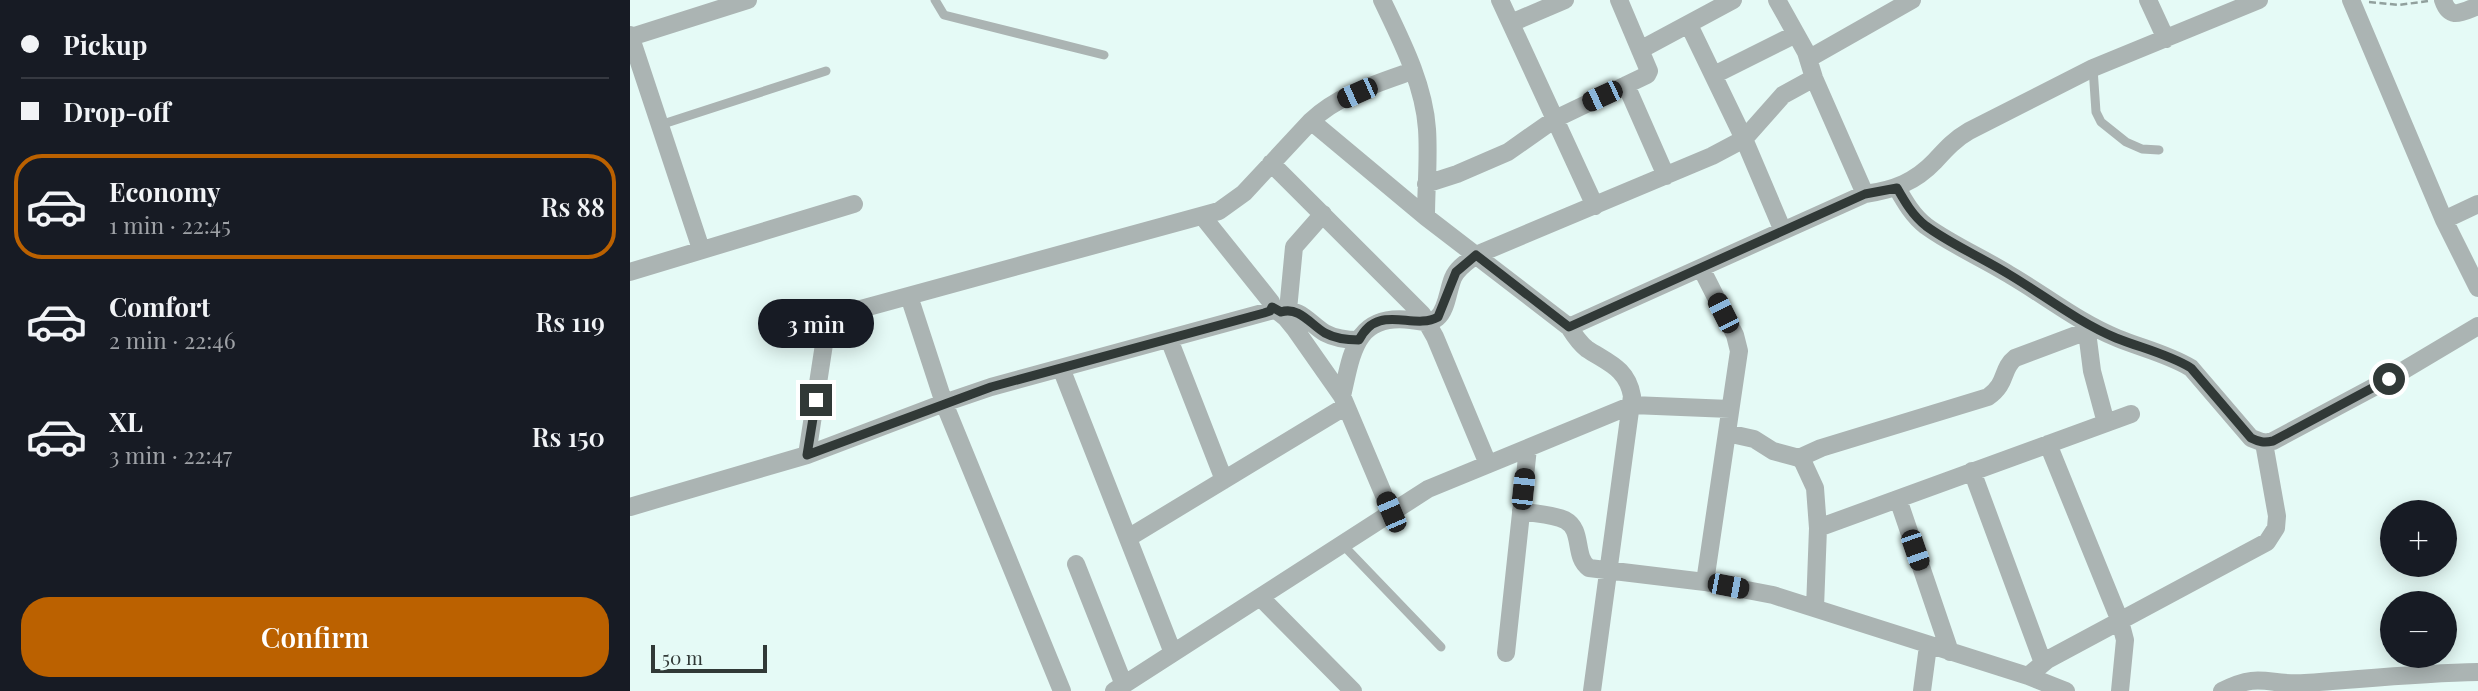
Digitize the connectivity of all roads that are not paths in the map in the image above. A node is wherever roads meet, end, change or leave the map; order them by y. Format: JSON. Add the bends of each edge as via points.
{"nodes":[{"id":1,"x":748,"y":0,"type":"edge"},
{"id":2,"x":935,"y":0,"type":"edge"},
{"id":3,"x":1382,"y":0,"type":"edge"},
{"id":4,"x":1500,"y":0,"type":"edge"},
{"id":5,"x":1565,"y":0,"type":"edge"},
{"id":6,"x":1619,"y":0,"type":"edge"},
{"id":7,"x":1733,"y":0,"type":"edge"},
{"id":8,"x":1777,"y":0,"type":"edge"},
{"id":9,"x":1912,"y":0,"type":"edge"},
{"id":10,"x":2148,"y":0,"type":"edge"},
{"id":11,"x":2259,"y":0,"type":"edge"},
{"id":12,"x":2351,"y":0,"type":"edge"},
{"id":13,"x":2443,"y":0,"type":"edge"},
{"id":14,"x":2478,"y":6,"type":"edge"},
{"id":15,"x":1511,"y":23,"type":"junction"},
{"id":16,"x":1689,"y":25,"type":"junction"},
{"id":17,"x":1796,"y":34,"type":"junction"},
{"id":18,"x":630,"y":36,"type":"edge"},
{"id":19,"x":2166,"y":39,"type":"junction"},
{"id":20,"x":1640,"y":50,"type":"junction"},
{"id":21,"x":1104,"y":55,"type":"dead end"},
{"id":22,"x":1808,"y":59,"type":"junction"},
{"id":23,"x":2093,"y":68,"type":"junction"},
{"id":24,"x":826,"y":71,"type":"dead end"},
{"id":25,"x":1412,"y":71,"type":"junction"},
{"id":26,"x":1714,"y":75,"type":"junction"},
{"id":27,"x":1814,"y":79,"type":"junction"},
{"id":28,"x":1626,"y":85,"type":"junction"},
{"id":29,"x":1555,"y":119,"type":"junction"},
{"id":30,"x":1311,"y":121,"type":"junction"},
{"id":31,"x":660,"y":125,"type":"junction"},
{"id":32,"x":1744,"y":139,"type":"junction"},
{"id":33,"x":2159,"y":150,"type":"dead end"},
{"id":34,"x":1271,"y":163,"type":"junction"},
{"id":35,"x":1666,"y":176,"type":"junction"},
{"id":36,"x":1426,"y":184,"type":"junction"},
{"id":37,"x":1897,"y":188,"type":"junction"},
{"id":38,"x":1865,"y":194,"type":"junction"},
{"id":39,"x":854,"y":204,"type":"dead end"},
{"id":40,"x":2478,"y":204,"type":"edge"},
{"id":41,"x":1595,"y":206,"type":"junction"},
{"id":42,"x":1322,"y":214,"type":"junction"},
{"id":43,"x":1203,"y":217,"type":"junction"},
{"id":44,"x":1426,"y":217,"type":"junction"},
{"id":45,"x":2444,"y":220,"type":"junction"},
{"id":46,"x":1783,"y":231,"type":"junction"},
{"id":47,"x":702,"y":249,"type":"junction"},
{"id":48,"x":1476,"y":255,"type":"junction"},
{"id":49,"x":1701,"y":268,"type":"junction"},
{"id":50,"x":630,"y":272,"type":"edge"},
{"id":51,"x":2478,"y":288,"type":"edge"},
{"id":52,"x":909,"y":296,"type":"junction"},
{"id":53,"x":1280,"y":309,"type":"junction"},
{"id":54,"x":828,"y":318,"type":"junction"},
{"id":55,"x":1427,"y":321,"type":"junction"},
{"id":56,"x":2478,"y":326,"type":"edge"},
{"id":57,"x":795,"y":327,"type":"dead end"},
{"id":58,"x":1569,"y":327,"type":"junction"},
{"id":59,"x":2087,"y":328,"type":"junction"},
{"id":60,"x":1169,"y":339,"type":"junction"},
{"id":61,"x":1359,"y":340,"type":"junction"},
{"id":62,"x":1061,"y":368,"type":"junction"},
{"id":63,"x":1344,"y":401,"type":"junction"},
{"id":64,"x":944,"y":403,"type":"junction"},
{"id":65,"x":1632,"y":405,"type":"junction"},
{"id":66,"x":1730,"y":409,"type":"junction"},
{"id":67,"x":2131,"y":414,"type":"dead end"},
{"id":68,"x":2106,"y":423,"type":"junction"},
{"id":69,"x":1727,"y":433,"type":"junction"},
{"id":70,"x":2264,"y":443,"type":"junction"},
{"id":71,"x":2048,"y":444,"type":"junction"},
{"id":72,"x":1528,"y":447,"type":"junction"},
{"id":73,"x":807,"y":455,"type":"junction"},
{"id":74,"x":1799,"y":458,"type":"junction"},
{"id":75,"x":1488,"y":464,"type":"junction"},
{"id":76,"x":1972,"y":471,"type":"junction"},
{"id":77,"x":1224,"y":481,"type":"junction"},
{"id":78,"x":1898,"y":499,"type":"junction"},
{"id":79,"x":630,"y":507,"type":"edge"},
{"id":80,"x":1521,"y":510,"type":"junction"},
{"id":81,"x":1391,"y":512,"type":"junction"},
{"id":82,"x":1818,"y":528,"type":"junction"},
{"id":83,"x":1128,"y":538,"type":"junction"},
{"id":84,"x":1342,"y":544,"type":"junction"},
{"id":85,"x":1076,"y":564,"type":"dead end"},
{"id":86,"x":1610,"y":570,"type":"junction"},
{"id":87,"x":1705,"y":582,"type":"junction"},
{"id":88,"x":1260,"y":597,"type":"junction"},
{"id":89,"x":1815,"y":608,"type":"junction"},
{"id":90,"x":2120,"y":621,"type":"junction"},
{"id":91,"x":1928,"y":646,"type":"junction"},
{"id":92,"x":1441,"y":647,"type":"dead end"},
{"id":93,"x":1950,"y":652,"type":"junction"},
{"id":94,"x":1173,"y":653,"type":"junction"},
{"id":95,"x":1506,"y":653,"type":"dead end"},
{"id":96,"x":2043,"y":663,"type":"junction"},
{"id":97,"x":2478,"y":672,"type":"edge"},
{"id":98,"x":2028,"y":676,"type":"junction"},
{"id":99,"x":1119,"y":688,"type":"edge"},
{"id":100,"x":1062,"y":691,"type":"edge"},
{"id":101,"x":1353,"y":691,"type":"edge"},
{"id":102,"x":1592,"y":691,"type":"edge"},
{"id":103,"x":1922,"y":691,"type":"edge"},
{"id":104,"x":2066,"y":691,"type":"edge"},
{"id":105,"x":2120,"y":691,"type":"edge"},
{"id":106,"x":2222,"y":691,"type":"edge"}],
"edges":[{"from":1,"to":18,"type":"street"},
{"from":2,"to":21,"type":"lane","via":[[944,15]]},
{"from":3,"to":25,"type":"street"},
{"from":4,"to":15,"type":"street"},
{"from":5,"to":15,"type":"street"},
{"from":6,"to":20,"type":"street"},
{"from":7,"to":16,"type":"street"},
{"from":8,"to":17,"type":"street"},
{"from":9,"to":22,"type":"street"},
{"from":10,"to":19,"type":"street"},
{"from":11,"to":19,"type":"street"},
{"from":12,"to":45,"type":"street"},
{"from":13,"to":14,"type":"street","via":[[2447,10],[2457,14]]},
{"from":15,"to":29,"type":"street"},
{"from":16,"to":20,"type":"street"},
{"from":16,"to":26,"type":"street"},
{"from":17,"to":22,"type":"street"},
{"from":17,"to":26,"type":"street"},
{"from":18,"to":31,"type":"street"},
{"from":19,"to":23,"type":"street"},
{"from":20,"to":28,"type":"street","via":[[1648,74]]},
{"from":22,"to":27,"type":"street"},
{"from":23,"to":33,"type":"lane","via":[[2101,122],[2126,142]]},
{"from":23,"to":37,"type":"street","via":[[1961,136],[1921,174]]},
{"from":24,"to":31,"type":"lane"},
{"from":25,"to":30,"type":"street","via":[[1339,100]]},
{"from":25,"to":36,"type":"street","via":[[1427,127]]},
{"from":26,"to":32,"type":"street"},
{"from":27,"to":32,"type":"street","via":[[1783,95]]},
{"from":27,"to":38,"type":"street"},
{"from":28,"to":29,"type":"street"},
{"from":28,"to":35,"type":"street"},
{"from":29,"to":36,"type":"street","via":[[1508,152]]},
{"from":29,"to":41,"type":"street"},
{"from":30,"to":34,"type":"street"},
{"from":30,"to":44,"type":"street"},
{"from":31,"to":47,"type":"street"},
{"from":32,"to":35,"type":"street"},
{"from":32,"to":46,"type":"street"},
{"from":34,"to":42,"type":"street"},
{"from":34,"to":43,"type":"street","via":[[1238,198]]},
{"from":35,"to":41,"type":"street"},
{"from":36,"to":44,"type":"street"},
{"from":37,"to":38,"type":"street"},
{"from":37,"to":59,"type":"street","via":[[1926,225],[2011,275]]},
{"from":38,"to":46,"type":"street"},
{"from":39,"to":47,"type":"street"},
{"from":40,"to":45,"type":"street"},
{"from":41,"to":48,"type":"street"},
{"from":42,"to":53,"type":"street","via":[[1294,247]]},
{"from":42,"to":55,"type":"street"},
{"from":43,"to":52,"type":"street"},
{"from":43,"to":53,"type":"street"},
{"from":44,"to":48,"type":"street"},
{"from":45,"to":51,"type":"street"},
{"from":46,"to":49,"type":"street"},
{"from":47,"to":50,"type":"street"},
{"from":48,"to":55,"type":"street","via":[[1456,272],[1438,317]]},
{"from":48,"to":58,"type":"street"},
{"from":49,"to":58,"type":"street"},
{"from":49,"to":66,"type":"street","via":[[1738,343]]},
{"from":52,"to":54,"type":"street"},
{"from":52,"to":64,"type":"street"},
{"from":53,"to":60,"type":"street"},
{"from":53,"to":61,"type":"street","via":[[1300,314],[1333,337]]},
{"from":53,"to":63,"type":"street"},
{"from":54,"to":57,"type":"street"},
{"from":54,"to":73,"type":"street"},
{"from":55,"to":61,"type":"street","via":[[1402,318],[1374,323]]},
{"from":55,"to":75,"type":"street"},
{"from":56,"to":70,"type":"street"},
{"from":58,"to":65,"type":"street","via":[[1586,348],[1623,372],[1631,387]]},
{"from":59,"to":68,"type":"street","via":[[2092,371]]},
{"from":59,"to":70,"type":"street","via":[[2191,368],[2251,438]]},
{"from":59,"to":74,"type":"street","via":[[2015,358],[2002,385],[1988,397]]},
{"from":60,"to":62,"type":"street"},
{"from":60,"to":77,"type":"street"},
{"from":61,"to":63,"type":"street","via":[[1350,361]]},
{"from":62,"to":64,"type":"street"},
{"from":62,"to":83,"type":"street"},
{"from":63,"to":77,"type":"street"},
{"from":63,"to":81,"type":"street"},
{"from":64,"to":73,"type":"street"},
{"from":64,"to":100,"type":"street"},
{"from":65,"to":66,"type":"street"},
{"from":65,"to":72,"type":"street"},
{"from":65,"to":86,"type":"street"},
{"from":66,"to":69,"type":"street"},
{"from":67,"to":68,"type":"street"},
{"from":68,"to":71,"type":"street"},
{"from":69,"to":74,"type":"street","via":[[1755,439],[1773,452]]},
{"from":69,"to":87,"type":"street"},
{"from":70,"to":90,"type":"street","via":[[2277,516],[2273,535]]},
{"from":71,"to":76,"type":"street"},
{"from":71,"to":90,"type":"street"},
{"from":72,"to":75,"type":"street"},
{"from":72,"to":80,"type":"street"},
{"from":73,"to":79,"type":"street"},
{"from":74,"to":82,"type":"street","via":[[1815,488]]},
{"from":75,"to":81,"type":"street","via":[[1428,489]]},
{"from":76,"to":78,"type":"street"},
{"from":76,"to":96,"type":"street"},
{"from":77,"to":83,"type":"street"},
{"from":78,"to":82,"type":"street"},
{"from":78,"to":93,"type":"street"},
{"from":80,"to":86,"type":"street","via":[[1566,521],[1575,532],[1585,566]]},
{"from":80,"to":95,"type":"street"},
{"from":81,"to":84,"type":"street"},
{"from":82,"to":89,"type":"street"},
{"from":83,"to":94,"type":"street"},
{"from":84,"to":88,"type":"street"},
{"from":84,"to":92,"type":"lane"},
{"from":85,"to":99,"type":"street"},
{"from":86,"to":87,"type":"street"},
{"from":86,"to":102,"type":"street"},
{"from":87,"to":89,"type":"street"},
{"from":88,"to":94,"type":"street"},
{"from":88,"to":101,"type":"street"},
{"from":89,"to":91,"type":"street"},
{"from":90,"to":96,"type":"street"},
{"from":90,"to":105,"type":"street","via":[[2125,640]]},
{"from":91,"to":93,"type":"street"},
{"from":91,"to":103,"type":"street"},
{"from":93,"to":98,"type":"street"},
{"from":94,"to":99,"type":"street"},
{"from":96,"to":98,"type":"street"},
{"from":97,"to":106,"type":"street","via":[[2302,684],[2258,679]]},
{"from":98,"to":104,"type":"street"}]}
